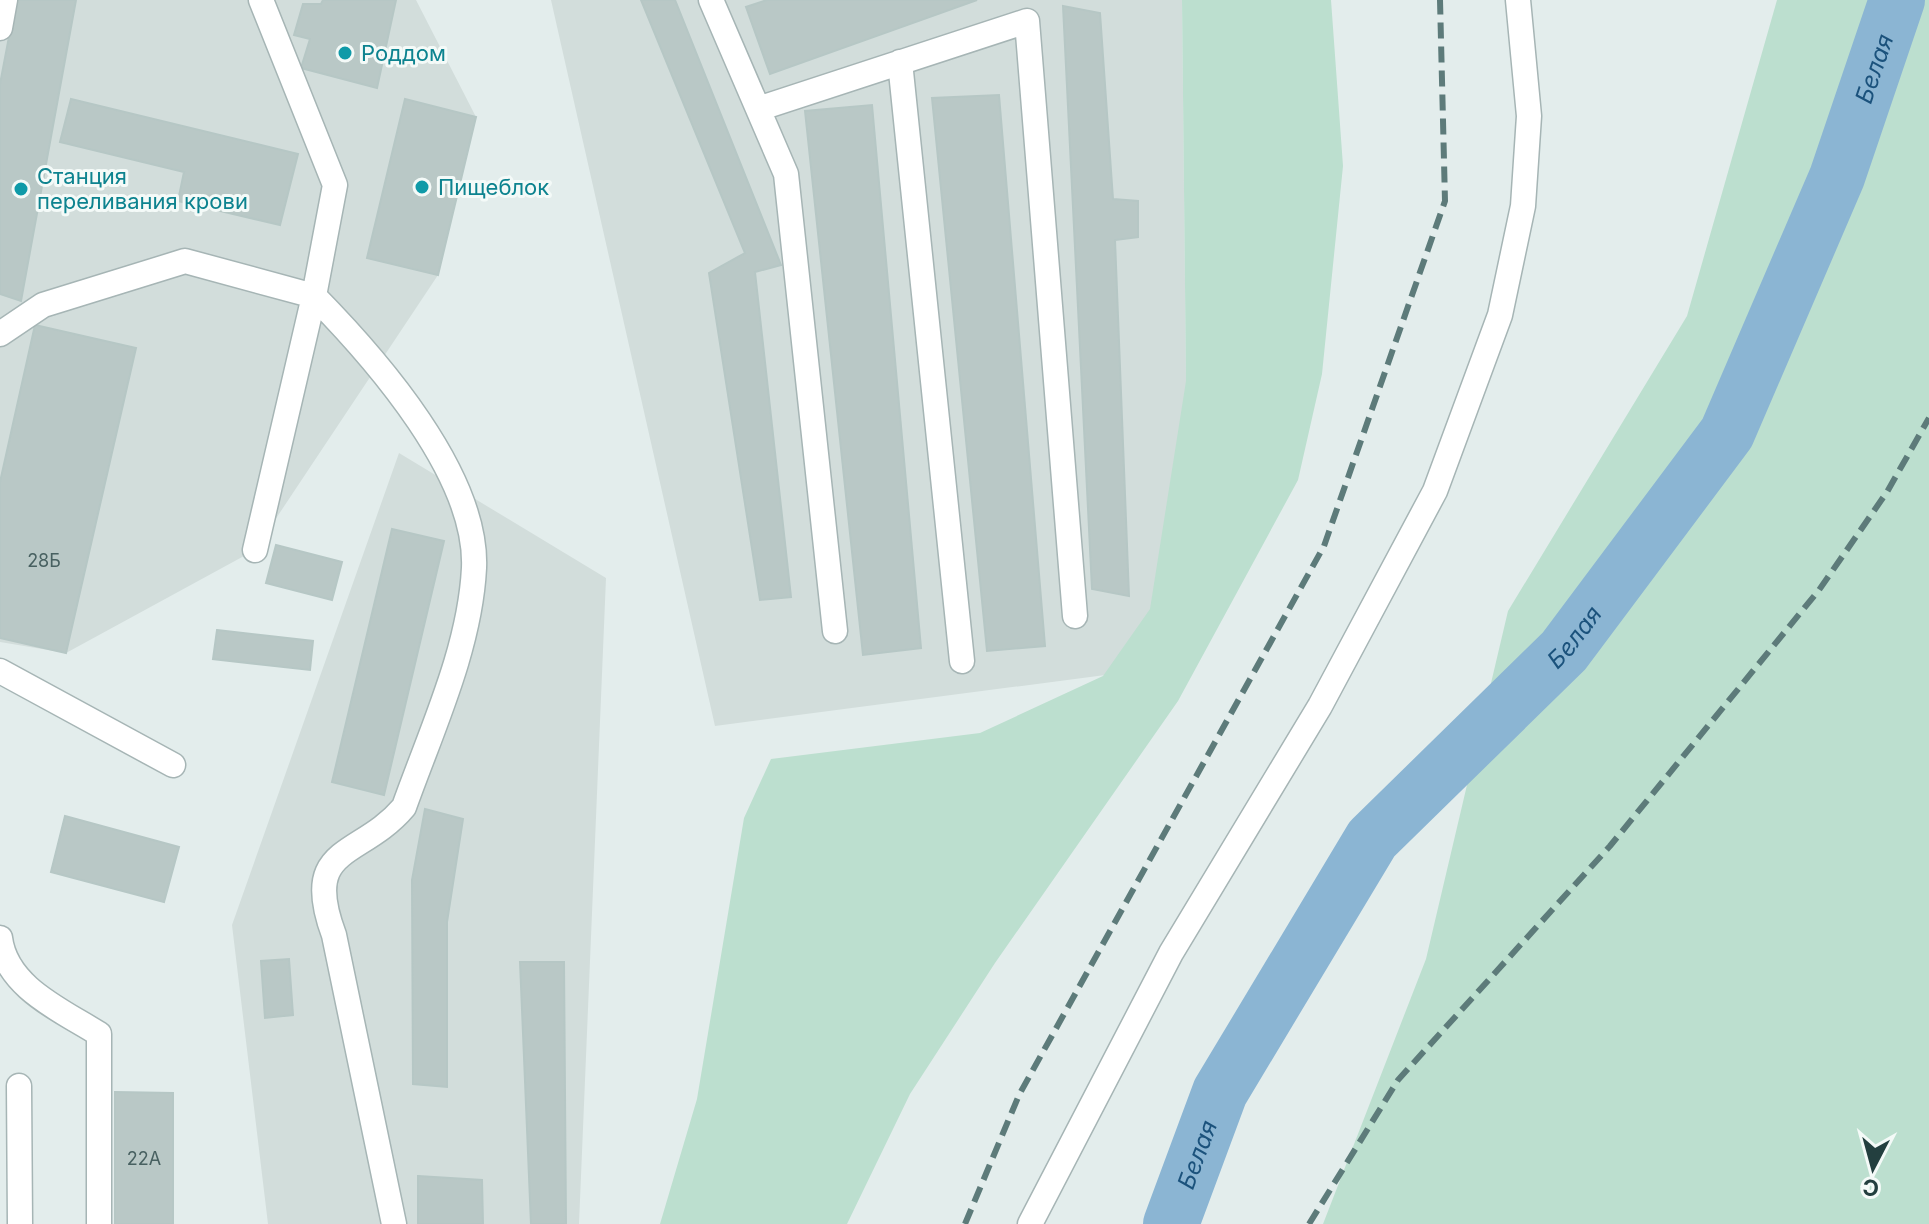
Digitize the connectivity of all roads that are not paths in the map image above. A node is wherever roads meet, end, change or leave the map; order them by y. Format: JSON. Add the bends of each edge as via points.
{"nodes":[{"id":1,"x":5,"y":0,"type":"edge"},
{"id":2,"x":261,"y":0,"type":"edge"},
{"id":3,"x":712,"y":0,"type":"edge"},
{"id":4,"x":1518,"y":0,"type":"edge"},
{"id":5,"x":0,"y":28,"type":"edge"},
{"id":6,"x":900,"y":62,"type":"junction"},
{"id":7,"x":758,"y":109,"type":"junction"},
{"id":8,"x":314,"y":296,"type":"junction"},
{"id":9,"x":0,"y":334,"type":"edge"},
{"id":10,"x":255,"y":550,"type":"dead end"},
{"id":11,"x":1075,"y":616,"type":"dead end"},
{"id":12,"x":835,"y":631,"type":"dead end"},
{"id":13,"x":962,"y":661,"type":"dead end"},
{"id":14,"x":0,"y":671,"type":"edge"},
{"id":15,"x":173,"y":765,"type":"dead end"},
{"id":16,"x":0,"y":938,"type":"edge"},
{"id":17,"x":19,"y":1086,"type":"dead end"},
{"id":18,"x":20,"y":1224,"type":"edge"},
{"id":19,"x":99,"y":1224,"type":"edge"},
{"id":20,"x":394,"y":1224,"type":"edge"},
{"id":21,"x":1030,"y":1224,"type":"edge"}],
"edges":[{"from":1,"to":5,"type":"street"},
{"from":2,"to":8,"type":"street","via":[[335,185]]},
{"from":3,"to":7,"type":"street"},
{"from":4,"to":21,"type":"street","via":[[1529,116],[1523,206],[1500,315],[1435,491],[1320,706],[1171,953]]},
{"from":6,"to":7,"type":"street"},
{"from":6,"to":11,"type":"street","via":[[1027,21]]},
{"from":6,"to":13,"type":"street"},
{"from":7,"to":12,"type":"street","via":[[786,174]]},
{"from":8,"to":9,"type":"street","via":[[185,261],[43,305]]},
{"from":8,"to":10,"type":"street"},
{"from":8,"to":20,"type":"street","via":[[371,355],[425,433],[468,510],[474,567],[461,643],[404,807],[390,823],[338,855],[325,876],[322,904],[334,935]]},
{"from":14,"to":15,"type":"street"},
{"from":16,"to":19,"type":"street","via":[[9,966],[30,990],[99,1034]]},
{"from":17,"to":18,"type":"street"}]}
